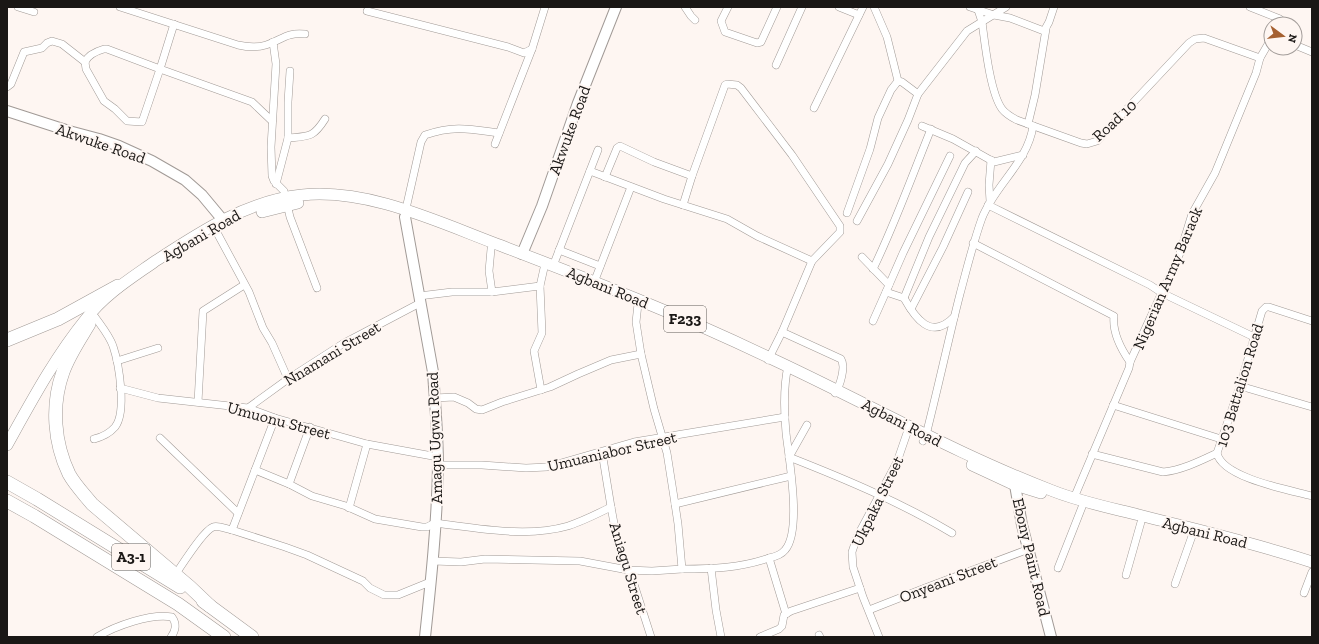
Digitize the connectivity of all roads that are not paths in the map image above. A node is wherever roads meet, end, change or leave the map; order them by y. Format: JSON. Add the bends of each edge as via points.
{"nodes":[{"id":1,"x":18,"y":7,"type":"edge"},
{"id":2,"x":120,"y":7,"type":"edge"},
{"id":3,"x":546,"y":7,"type":"edge"},
{"id":4,"x":616,"y":7,"type":"edge"},
{"id":5,"x":685,"y":7,"type":"edge"},
{"id":6,"x":728,"y":7,"type":"edge"},
{"id":7,"x":777,"y":7,"type":"edge"},
{"id":8,"x":802,"y":7,"type":"edge"},
{"id":9,"x":839,"y":7,"type":"edge"},
{"id":10,"x":863,"y":7,"type":"edge"},
{"id":11,"x":874,"y":7,"type":"edge"},
{"id":12,"x":970,"y":7,"type":"edge"},
{"id":13,"x":1006,"y":7,"type":"edge"},
{"id":14,"x":1054,"y":7,"type":"edge"},
{"id":15,"x":1250,"y":7,"type":"edge"},
{"id":16,"x":978,"y":10,"type":"junction"},
{"id":17,"x":367,"y":11,"type":"dead end"},
{"id":18,"x":34,"y":12,"type":"dead end"},
{"id":19,"x":859,"y":15,"type":"junction"},
{"id":20,"x":994,"y":15,"type":"junction"},
{"id":21,"x":1272,"y":16,"type":"edge"},
{"id":22,"x":695,"y":20,"type":"dead end"},
{"id":23,"x":982,"y":22,"type":"junction"},
{"id":24,"x":174,"y":24,"type":"junction"},
{"id":25,"x":1046,"y":29,"type":"junction"},
{"id":26,"x":305,"y":34,"type":"dead end"},
{"id":27,"x":273,"y":42,"type":"junction"},
{"id":28,"x":532,"y":49,"type":"junction"},
{"id":29,"x":1263,"y":52,"type":"edge"},
{"id":30,"x":1260,"y":58,"type":"junction"},
{"id":31,"x":85,"y":62,"type":"junction"},
{"id":32,"x":776,"y":65,"type":"dead end"},
{"id":33,"x":160,"y":69,"type":"junction"},
{"id":34,"x":290,"y":71,"type":"dead end"},
{"id":35,"x":898,"y":81,"type":"junction"},
{"id":36,"x":7,"y":87,"type":"edge"},
{"id":37,"x":918,"y":94,"type":"junction"},
{"id":38,"x":814,"y":108,"type":"dead end"},
{"id":39,"x":7,"y":111,"type":"edge"},
{"id":40,"x":325,"y":119,"type":"dead end"},
{"id":41,"x":272,"y":121,"type":"junction"},
{"id":42,"x":1031,"y":125,"type":"junction"},
{"id":43,"x":922,"y":126,"type":"dead end"},
{"id":44,"x":932,"y":129,"type":"junction"},
{"id":45,"x":499,"y":133,"type":"junction"},
{"id":46,"x":288,"y":138,"type":"junction"},
{"id":47,"x":496,"y":144,"type":"dead end"},
{"id":48,"x":598,"y":150,"type":"dead end"},
{"id":49,"x":976,"y":151,"type":"junction"},
{"id":50,"x":1023,"y":155,"type":"junction"},
{"id":51,"x":950,"y":156,"type":"dead end"},
{"id":52,"x":991,"y":160,"type":"junction"},
{"id":53,"x":590,"y":172,"type":"junction"},
{"id":54,"x":692,"y":176,"type":"junction"},
{"id":55,"x":605,"y":177,"type":"junction"},
{"id":56,"x":276,"y":184,"type":"junction"},
{"id":57,"x":631,"y":187,"type":"junction"},
{"id":58,"x":968,"y":192,"type":"dead end"},
{"id":59,"x":287,"y":201,"type":"junction"},
{"id":60,"x":989,"y":203,"type":"junction"},
{"id":61,"x":683,"y":205,"type":"junction"},
{"id":62,"x":405,"y":214,"type":"junction"},
{"id":63,"x":847,"y":214,"type":"dead end"},
{"id":64,"x":857,"y":221,"type":"dead end"},
{"id":65,"x":221,"y":224,"type":"junction"},
{"id":66,"x":973,"y":244,"type":"junction"},
{"id":67,"x":490,"y":249,"type":"junction"},
{"id":68,"x":559,"y":250,"type":"junction"},
{"id":69,"x":520,"y":257,"type":"junction"},
{"id":70,"x":862,"y":257,"type":"dead end"},
{"id":71,"x":812,"y":261,"type":"junction"},
{"id":72,"x":600,"y":266,"type":"junction"},
{"id":73,"x":549,"y":267,"type":"junction"},
{"id":74,"x":872,"y":269,"type":"junction"},
{"id":75,"x":593,"y":284,"type":"junction"},
{"id":76,"x":244,"y":285,"type":"junction"},
{"id":77,"x":118,"y":286,"type":"junction"},
{"id":78,"x":540,"y":286,"type":"junction"},
{"id":79,"x":317,"y":288,"type":"dead end"},
{"id":80,"x":888,"y":288,"type":"junction"},
{"id":81,"x":492,"y":292,"type":"junction"},
{"id":82,"x":1162,"y":293,"type":"junction"},
{"id":83,"x":904,"y":298,"type":"junction"},
{"id":84,"x":420,"y":300,"type":"junction"},
{"id":85,"x":638,"y":304,"type":"junction"},
{"id":86,"x":910,"y":309,"type":"junction"},
{"id":87,"x":954,"y":317,"type":"junction"},
{"id":88,"x":92,"y":320,"type":"junction"},
{"id":89,"x":873,"y":321,"type":"dead end"},
{"id":90,"x":1312,"y":321,"type":"edge"},
{"id":91,"x":76,"y":331,"type":"junction"},
{"id":92,"x":782,"y":332,"type":"junction"},
{"id":93,"x":1254,"y":336,"type":"junction"},
{"id":94,"x":7,"y":340,"type":"edge"},
{"id":95,"x":158,"y":348,"type":"dead end"},
{"id":96,"x":641,"y":354,"type":"junction"},
{"id":97,"x":768,"y":360,"type":"junction"},
{"id":98,"x":117,"y":361,"type":"junction"},
{"id":99,"x":1130,"y":362,"type":"junction"},
{"id":100,"x":788,"y":369,"type":"junction"},
{"id":101,"x":288,"y":378,"type":"junction"},
{"id":102,"x":1240,"y":386,"type":"junction"},
{"id":103,"x":120,"y":388,"type":"junction"},
{"id":104,"x":541,"y":390,"type":"junction"},
{"id":105,"x":836,"y":392,"type":"junction"},
{"id":106,"x":435,"y":398,"type":"junction"},
{"id":107,"x":198,"y":402,"type":"junction"},
{"id":108,"x":1113,"y":405,"type":"junction"},
{"id":109,"x":1312,"y":407,"type":"edge"},
{"id":110,"x":248,"y":408,"type":"junction"},
{"id":111,"x":785,"y":417,"type":"junction"},
{"id":112,"x":275,"y":418,"type":"junction"},
{"id":113,"x":807,"y":425,"type":"dead end"},
{"id":114,"x":310,"y":427,"type":"junction"},
{"id":115,"x":907,"y":433,"type":"junction"},
{"id":116,"x":160,"y":438,"type":"dead end"},
{"id":117,"x":662,"y":438,"type":"junction"},
{"id":118,"x":925,"y":438,"type":"junction"},
{"id":119,"x":94,"y":439,"type":"dead end"},
{"id":120,"x":1221,"y":439,"type":"junction"},
{"id":121,"x":367,"y":444,"type":"junction"},
{"id":122,"x":7,"y":445,"type":"edge"},
{"id":123,"x":602,"y":452,"type":"junction"},
{"id":124,"x":1217,"y":453,"type":"junction"},
{"id":125,"x":1092,"y":454,"type":"junction"},
{"id":126,"x":789,"y":457,"type":"junction"},
{"id":127,"x":438,"y":461,"type":"junction"},
{"id":128,"x":255,"y":470,"type":"junction"},
{"id":129,"x":791,"y":476,"type":"junction"},
{"id":130,"x":1017,"y":481,"type":"junction"},
{"id":131,"x":7,"y":482,"type":"edge"},
{"id":132,"x":289,"y":484,"type":"junction"},
{"id":133,"x":879,"y":494,"type":"junction"},
{"id":134,"x":1312,"y":496,"type":"edge"},
{"id":135,"x":1074,"y":498,"type":"junction"},
{"id":136,"x":7,"y":500,"type":"edge"},
{"id":137,"x":675,"y":504,"type":"junction"},
{"id":138,"x":611,"y":507,"type":"junction"},
{"id":139,"x":1082,"y":507,"type":"junction"},
{"id":140,"x":349,"y":508,"type":"junction"},
{"id":141,"x":238,"y":513,"type":"junction"},
{"id":142,"x":1141,"y":522,"type":"junction"},
{"id":143,"x":435,"y":523,"type":"junction"},
{"id":144,"x":232,"y":530,"type":"junction"},
{"id":145,"x":952,"y":533,"type":"dead end"},
{"id":146,"x":1192,"y":536,"type":"junction"},
{"id":147,"x":1029,"y":549,"type":"junction"},
{"id":148,"x":769,"y":558,"type":"junction"},
{"id":149,"x":433,"y":561,"type":"junction"},
{"id":150,"x":1312,"y":562,"type":"edge"},
{"id":151,"x":711,"y":568,"type":"junction"},
{"id":152,"x":1058,"y":568,"type":"dead end"},
{"id":153,"x":682,"y":569,"type":"junction"},
{"id":154,"x":1312,"y":569,"type":"edge"},
{"id":155,"x":628,"y":570,"type":"junction"},
{"id":156,"x":1312,"y":572,"type":"edge"},
{"id":157,"x":175,"y":575,"type":"junction"},
{"id":158,"x":1126,"y":575,"type":"dead end"},
{"id":159,"x":430,"y":582,"type":"junction"},
{"id":160,"x":1175,"y":584,"type":"dead end"},
{"id":161,"x":860,"y":588,"type":"junction"},
{"id":162,"x":1304,"y":593,"type":"dead end"},
{"id":163,"x":178,"y":604,"type":"junction"},
{"id":164,"x":210,"y":606,"type":"junction"},
{"id":165,"x":869,"y":610,"type":"junction"},
{"id":166,"x":786,"y":614,"type":"junction"},
{"id":167,"x":172,"y":617,"type":"junction"},
{"id":168,"x":174,"y":636,"type":"edge"},
{"id":169,"x":97,"y":637,"type":"edge"},
{"id":170,"x":224,"y":637,"type":"edge"},
{"id":171,"x":252,"y":637,"type":"edge"},
{"id":172,"x":425,"y":637,"type":"edge"},
{"id":173,"x":650,"y":637,"type":"edge"},
{"id":174,"x":721,"y":637,"type":"edge"},
{"id":175,"x":762,"y":637,"type":"edge"},
{"id":176,"x":879,"y":637,"type":"edge"},
{"id":177,"x":1051,"y":637,"type":"edge"}],
"edges":[{"from":1,"to":18,"type":"street"},
{"from":2,"to":24,"type":"street"},
{"from":3,"to":28,"type":"street"},
{"from":4,"to":69,"type":"street","name":"Akwuke Road"},
{"from":5,"to":22,"type":"street"},
{"from":6,"to":7,"type":"street","via":[[721,21],[726,32],[757,43],[761,42]]},
{"from":8,"to":32,"type":"street"},
{"from":9,"to":19,"type":"street"},
{"from":10,"to":19,"type":"street"},
{"from":11,"to":35,"type":"street","via":[[887,37]]},
{"from":12,"to":16,"type":"street"},
{"from":13,"to":20,"type":"street"},
{"from":14,"to":25,"type":"street"},
{"from":15,"to":21,"type":"street"},
{"from":16,"to":20,"type":"street"},
{"from":16,"to":23,"type":"street","name":"Road 10"},
{"from":17,"to":28,"type":"street","via":[[524,52]]},
{"from":19,"to":38,"type":"street"},
{"from":20,"to":23,"type":"street"},
{"from":20,"to":25,"type":"street","via":[[1010,18],[1044,31]]},
{"from":23,"to":37,"type":"street","via":[[967,31]]},
{"from":23,"to":42,"type":"street","name":"Road 10","via":[[998,102],[1009,116]]},
{"from":24,"to":27,"type":"street","via":[[238,45],[264,46]]},
{"from":24,"to":33,"type":"street"},
{"from":25,"to":42,"type":"street"},
{"from":26,"to":27,"type":"street","via":[[291,34]]},
{"from":27,"to":41,"type":"street","via":[[276,64]]},
{"from":28,"to":45,"type":"street"},
{"from":29,"to":30,"type":"street","name":"Nigerian Army Barack"},
{"from":30,"to":42,"type":"street","name":"Road 10","via":[[1204,38],[1195,39],[1097,141],[1081,143]]},
{"from":30,"to":82,"type":"street","name":"Nigerian Army Barack","via":[[1238,118],[1215,173],[1192,214],[1180,253]]},
{"from":31,"to":33,"type":"street","via":[[94,53],[108,49]]},
{"from":31,"to":33,"type":"street","via":[[86,70],[104,102],[127,121],[137,123],[142,122]]},
{"from":31,"to":36,"type":"street","via":[[62,44],[52,41],[42,48],[24,52],[11,84]]},
{"from":33,"to":41,"type":"street","via":[[252,102]]},
{"from":34,"to":46,"type":"street"},
{"from":35,"to":37,"type":"street"},
{"from":35,"to":63,"type":"street","via":[[878,118]]},
{"from":37,"to":64,"type":"street","via":[[888,164]]},
{"from":39,"to":65,"type":"street","name":"Akwuke Road","via":[[106,142],[152,161],[185,180],[202,195]]},
{"from":40,"to":46,"type":"street","via":[[313,135]]},
{"from":41,"to":56,"type":"street","via":[[272,170]]},
{"from":42,"to":50,"type":"street","via":[[1032,135]]},
{"from":43,"to":44,"type":"street"},
{"from":44,"to":49,"type":"street"},
{"from":44,"to":74,"type":"street","via":[[889,235]]},
{"from":45,"to":47,"type":"street"},
{"from":45,"to":62,"type":"street","via":[[458,128],[425,135],[421,142]]},
{"from":46,"to":56,"type":"street"},
{"from":48,"to":53,"type":"street"},
{"from":49,"to":52,"type":"street"},
{"from":49,"to":83,"type":"street","via":[[965,163]]},
{"from":50,"to":52,"type":"street","via":[[998,162]]},
{"from":50,"to":60,"type":"street"},
{"from":51,"to":80,"type":"street"},
{"from":52,"to":60,"type":"street"},
{"from":53,"to":55,"type":"street"},
{"from":53,"to":68,"type":"street"},
{"from":54,"to":55,"type":"street","via":[[620,146]]},
{"from":54,"to":61,"type":"street"},
{"from":54,"to":71,"type":"street","via":[[725,86],[737,85],[792,154],[840,226],[840,232]]},
{"from":55,"to":57,"type":"street"},
{"from":56,"to":59,"type":"street","via":[[283,190]]},
{"from":57,"to":61,"type":"street"},
{"from":57,"to":72,"type":"street"},
{"from":58,"to":86,"type":"street","via":[[943,247]]},
{"from":59,"to":62,"type":"main road","name":"Agbani Road","number":"F233","via":[[303,195],[344,195]]},
{"from":59,"to":65,"type":"main road","name":"Agbani Road","number":"F233","via":[[250,208]]},
{"from":59,"to":79,"type":"street","via":[[290,217]]},
{"from":60,"to":66,"type":"street"},
{"from":60,"to":82,"type":"street"},
{"from":61,"to":71,"type":"street","via":[[727,219]]},
{"from":62,"to":67,"type":"main road","name":"Agbani Road","number":"F233"},
{"from":62,"to":69,"type":"main road","name":"Agbani Road","number":"F233"},
{"from":62,"to":84,"type":"street","name":"Amagu Ugwu Road"},
{"from":65,"to":76,"type":"street"},
{"from":65,"to":77,"type":"main road","name":"Agbani Road","number":"F233","via":[[170,252]]},
{"from":65,"to":88,"type":"main road","name":"Agbani Road","number":"F233","via":[[127,289]]},
{"from":66,"to":87,"type":"street"},
{"from":66,"to":99,"type":"street","via":[[1114,316],[1116,337]]},
{"from":67,"to":69,"type":"main road","name":"Agbani Road","number":"F233"},
{"from":67,"to":81,"type":"street","via":[[489,271]]},
{"from":68,"to":72,"type":"street"},
{"from":68,"to":73,"type":"street"},
{"from":69,"to":73,"type":"main road","name":"Agbani Road","number":"F233"},
{"from":70,"to":74,"type":"street"},
{"from":71,"to":92,"type":"street"},
{"from":72,"to":75,"type":"street"},
{"from":73,"to":75,"type":"main road","name":"Agbani Road","number":"F233"},
{"from":73,"to":78,"type":"street"},
{"from":74,"to":80,"type":"street"},
{"from":75,"to":85,"type":"main road","name":"Agbani Road","number":"F233"},
{"from":75,"to":97,"type":"main road","name":"Agbani Road","number":"F233","via":[[680,317]]},
{"from":76,"to":101,"type":"street"},
{"from":76,"to":107,"type":"street","via":[[203,311]]},
{"from":77,"to":91,"type":"main road","name":"Agbani Road","number":"F233"},
{"from":77,"to":94,"type":"highway","via":[[58,319]]},
{"from":78,"to":81,"type":"street"},
{"from":78,"to":104,"type":"street","via":[[542,333],[534,351]]},
{"from":80,"to":83,"type":"street"},
{"from":80,"to":89,"type":"street"},
{"from":81,"to":84,"type":"street","via":[[452,292]]},
{"from":82,"to":93,"type":"street"},
{"from":82,"to":99,"type":"street","name":"Nigerian Army Barack"},
{"from":83,"to":86,"type":"street"},
{"from":84,"to":101,"type":"street","name":"Nnamani Street"},
{"from":84,"to":106,"type":"street","name":"Amagu Ugwu Road"},
{"from":85,"to":96,"type":"street","via":[[636,322]]},
{"from":85,"to":97,"type":"main road","name":"Agbani Road","number":"F233"},
{"from":86,"to":87,"type":"street","via":[[927,326],[947,324]]},
{"from":87,"to":118,"type":"street"},
{"from":88,"to":91,"type":"main road","name":"Agbani Road","number":"F233"},
{"from":88,"to":98,"type":"street","via":[[108,335]]},
{"from":88,"to":157,"type":"highway","via":[[67,363],[60,382],[55,424],[62,456],[78,488],[92,504]]},
{"from":90,"to":93,"type":"street","name":"103 Battalion Road","via":[[1266,307],[1262,311]]},
{"from":91,"to":122,"type":"main road","name":"Agbani Road","via":[[34,396]]},
{"from":92,"to":97,"type":"street"},
{"from":92,"to":105,"type":"street","via":[[841,359],[844,367]]},
{"from":93,"to":102,"type":"street","name":"103 Battalion Road"},
{"from":95,"to":98,"type":"street"},
{"from":96,"to":104,"type":"street","via":[[611,360]]},
{"from":96,"to":117,"type":"street"},
{"from":97,"to":100,"type":"main road","name":"Agbani Road","number":"F233"},
{"from":98,"to":103,"type":"street"},
{"from":99,"to":108,"type":"street","name":"Nigerian Army Barack"},
{"from":100,"to":105,"type":"main road","name":"Agbani Road","number":"F233"},
{"from":100,"to":111,"type":"street","via":[[785,382]]},
{"from":101,"to":110,"type":"street","name":"Nnamani Street"},
{"from":102,"to":109,"type":"street"},
{"from":102,"to":120,"type":"street","name":"103 Battalion Road"},
{"from":103,"to":107,"type":"street","name":"Umuonu Street","via":[[158,398]]},
{"from":103,"to":119,"type":"street","via":[[120,411],[115,427],[107,435]]},
{"from":104,"to":106,"type":"street","via":[[482,410],[459,399]]},
{"from":105,"to":115,"type":"main road","name":"Agbani Road","number":"F233"},
{"from":105,"to":118,"type":"main road","name":"Agbani Road","number":"F233"},
{"from":106,"to":127,"type":"street","name":"Amagu Ugwu Road"},
{"from":107,"to":110,"type":"street","name":"Umuonu Street"},
{"from":108,"to":120,"type":"street"},
{"from":108,"to":125,"type":"street","name":"Nigerian Army Barack"},
{"from":110,"to":112,"type":"street","name":"Umuonu Street"},
{"from":111,"to":117,"type":"street","name":"Umuaniabor Street"},
{"from":111,"to":126,"type":"street"},
{"from":112,"to":114,"type":"street","name":"Umuonu Street"},
{"from":112,"to":128,"type":"street"},
{"from":113,"to":126,"type":"street"},
{"from":114,"to":121,"type":"street","name":"Umuonu Street"},
{"from":114,"to":132,"type":"street"},
{"from":115,"to":118,"type":"main road","name":"Agbani Road","number":"F233"},
{"from":115,"to":133,"type":"street","name":"Ukpaka Street","via":[[900,456]]},
{"from":116,"to":141,"type":"street"},
{"from":117,"to":123,"type":"street","name":"Umuaniabor Street","via":[[634,442]]},
{"from":117,"to":137,"type":"street","via":[[667,453]]},
{"from":118,"to":130,"type":"main road","name":"Agbani Road","number":"F233"},
{"from":120,"to":124,"type":"street","name":"103 Battalion Road"},
{"from":121,"to":127,"type":"street","name":"Umuonu Street"},
{"from":121,"to":140,"type":"street"},
{"from":123,"to":127,"type":"street","name":"Umuaniabor Street","via":[[537,468]]},
{"from":123,"to":138,"type":"street","name":"Aniagu Street"},
{"from":124,"to":125,"type":"street","via":[[1198,462],[1163,472]]},
{"from":124,"to":134,"type":"street","name":"103 Battalion Road","via":[[1220,462],[1233,472]]},
{"from":125,"to":135,"type":"street","name":"Nigerian Army Barack"},
{"from":126,"to":129,"type":"street"},
{"from":126,"to":133,"type":"street"},
{"from":127,"to":143,"type":"street","name":"Amagu Ugwu Road"},
{"from":128,"to":132,"type":"street"},
{"from":128,"to":141,"type":"street"},
{"from":129,"to":137,"type":"street"},
{"from":129,"to":148,"type":"street","via":[[794,513],[790,538],[786,550]]},
{"from":130,"to":135,"type":"main road","name":"Agbani Road","number":"F233"},
{"from":130,"to":139,"type":"main road","name":"Agbani Road","number":"F233"},
{"from":130,"to":147,"type":"street","name":"Ebony Paint Road","via":[[1022,525]]},
{"from":131,"to":164,"type":"highway","number":"A3-1"},
{"from":132,"to":140,"type":"street","via":[[312,496]]},
{"from":133,"to":145,"type":"street"},
{"from":133,"to":161,"type":"street","name":"Ukpaka Street","via":[[852,552],[852,563]]},
{"from":135,"to":150,"type":"main road","name":"Agbani Road","number":"F233"},
{"from":136,"to":163,"type":"highway","number":"A3-1"},
{"from":137,"to":153,"type":"street"},
{"from":138,"to":143,"type":"street","via":[[568,526],[533,531]]},
{"from":138,"to":155,"type":"street","name":"Aniagu Street","via":[[618,545]]},
{"from":139,"to":142,"type":"main road","name":"Agbani Road","number":"F233"},
{"from":139,"to":152,"type":"street"},
{"from":140,"to":143,"type":"street","via":[[375,519],[391,522],[428,527]]},
{"from":141,"to":144,"type":"street"},
{"from":142,"to":146,"type":"main road","name":"Agbani Road","number":"F233"},
{"from":142,"to":158,"type":"street"},
{"from":143,"to":149,"type":"street","name":"Amagu Ugwu Road"},
{"from":144,"to":157,"type":"street","via":[[216,526],[209,530]]},
{"from":144,"to":159,"type":"street","via":[[307,556],[363,581],[384,595],[398,595]]},
{"from":146,"to":154,"type":"main road","name":"Agbani Road","number":"F233"},
{"from":146,"to":160,"type":"street"},
{"from":147,"to":165,"type":"street","name":"Onyeani Street"},
{"from":147,"to":177,"type":"street","name":"Ebony Paint Road"},
{"from":148,"to":151,"type":"street","via":[[742,566]]},
{"from":148,"to":166,"type":"street"},
{"from":149,"to":155,"type":"street","via":[[580,561]]},
{"from":149,"to":159,"type":"street","name":"Amagu Ugwu Road"},
{"from":151,"to":153,"type":"street"},
{"from":151,"to":174,"type":"street"},
{"from":153,"to":155,"type":"street"},
{"from":155,"to":173,"type":"street","name":"Aniagu Street"},
{"from":156,"to":162,"type":"street"},
{"from":157,"to":164,"type":"highway"},
{"from":159,"to":172,"type":"street","name":"Amagu Ugwu Road"},
{"from":161,"to":165,"type":"street","name":"Ukpaka Street"},
{"from":161,"to":166,"type":"street"},
{"from":163,"to":167,"type":"street"},
{"from":163,"to":170,"type":"highway","number":"A3-1"},
{"from":164,"to":171,"type":"highway","number":"A3-1"},
{"from":165,"to":176,"type":"street","name":"Ukpaka Street"},
{"from":166,"to":175,"type":"street","via":[[779,629]]},
{"from":167,"to":168,"type":"street","via":[[175,622]]},
{"from":167,"to":169,"type":"street","via":[[150,617],[109,630]]}]}
